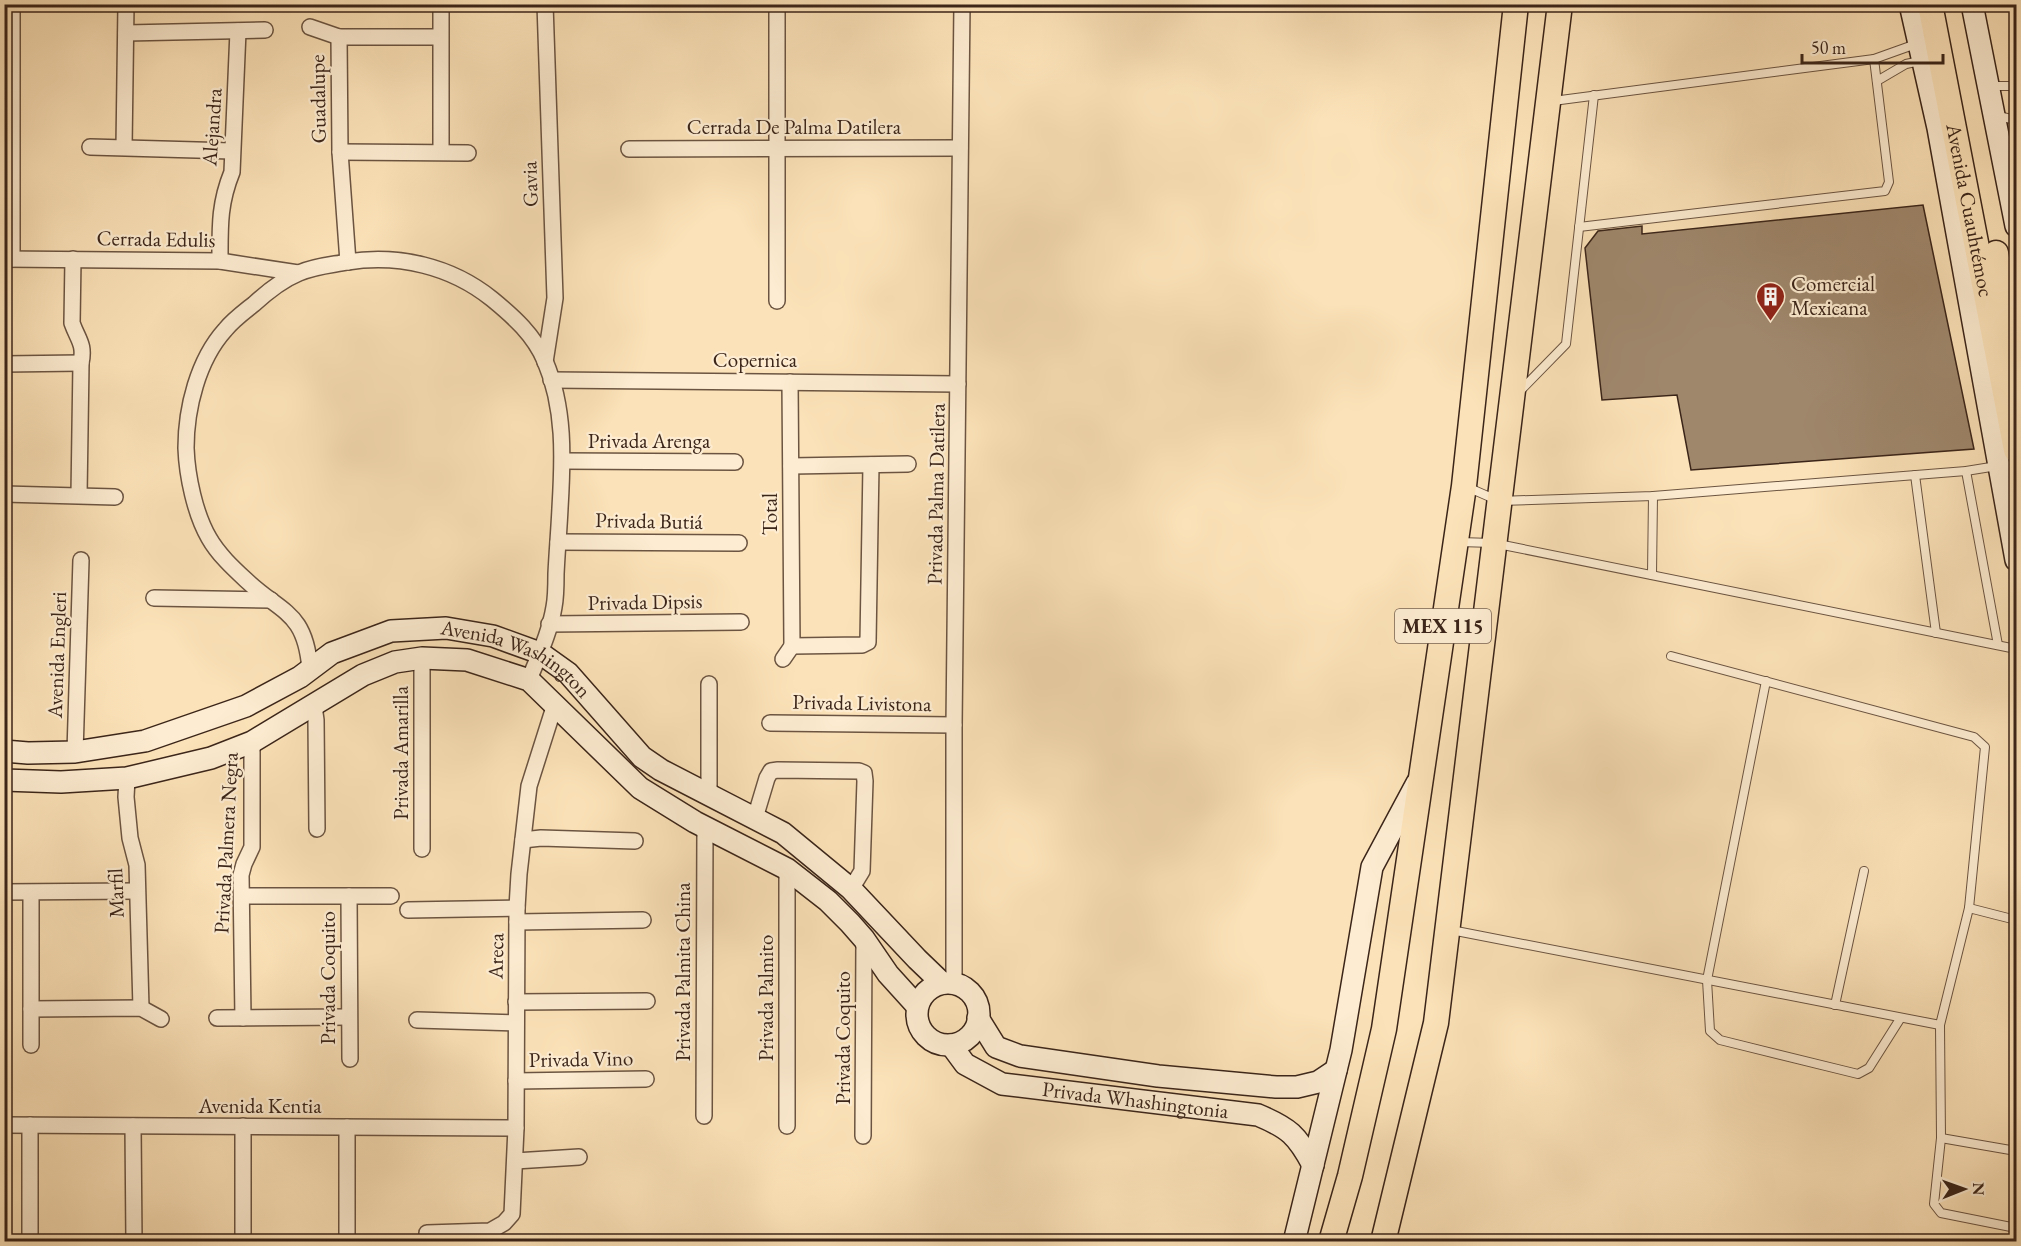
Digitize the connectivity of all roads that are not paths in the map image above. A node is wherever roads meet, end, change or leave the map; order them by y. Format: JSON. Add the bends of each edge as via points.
{"nodes":[{"id":1,"x":12,"y":4,"type":"edge"},
{"id":2,"x":126,"y":4,"type":"edge"},
{"id":3,"x":545,"y":4,"type":"edge"},
{"id":4,"x":777,"y":4,"type":"edge"},
{"id":5,"x":962,"y":4,"type":"edge"},
{"id":6,"x":1516,"y":4,"type":"edge"},
{"id":7,"x":1560,"y":4,"type":"edge"},
{"id":8,"x":1910,"y":4,"type":"edge"},
{"id":9,"x":1930,"y":4,"type":"edge"},
{"id":10,"x":1945,"y":4,"type":"edge"},
{"id":11,"x":1972,"y":4,"type":"edge"},
{"id":12,"x":441,"y":8,"type":"dead end"},
{"id":13,"x":310,"y":27,"type":"dead end"},
{"id":14,"x":265,"y":30,"type":"dead end"},
{"id":15,"x":238,"y":31,"type":"junction"},
{"id":16,"x":126,"y":33,"type":"junction"},
{"id":17,"x":339,"y":37,"type":"junction"},
{"id":18,"x":440,"y":37,"type":"junction"},
{"id":19,"x":1912,"y":55,"type":"junction"},
{"id":20,"x":1875,"y":59,"type":"junction"},
{"id":21,"x":1877,"y":81,"type":"junction"},
{"id":22,"x":1988,"y":86,"type":"junction"},
{"id":23,"x":2016,"y":86,"type":"edge"},
{"id":24,"x":1594,"y":95,"type":"junction"},
{"id":25,"x":1547,"y":102,"type":"junction"},
{"id":26,"x":1994,"y":115,"type":"junction"},
{"id":27,"x":2016,"y":120,"type":"edge"},
{"id":28,"x":90,"y":147,"type":"dead end"},
{"id":29,"x":124,"y":147,"type":"junction"},
{"id":30,"x":629,"y":148,"type":"dead end"},
{"id":31,"x":778,"y":148,"type":"junction"},
{"id":32,"x":960,"y":148,"type":"junction"},
{"id":33,"x":232,"y":151,"type":"junction"},
{"id":34,"x":441,"y":151,"type":"junction"},
{"id":35,"x":340,"y":152,"type":"junction"},
{"id":36,"x":468,"y":153,"type":"dead end"},
{"id":37,"x":2016,"y":223,"type":"edge"},
{"id":38,"x":1579,"y":227,"type":"junction"},
{"id":39,"x":8,"y":259,"type":"edge"},
{"id":40,"x":73,"y":259,"type":"junction"},
{"id":41,"x":220,"y":261,"type":"junction"},
{"id":42,"x":348,"y":262,"type":"junction"},
{"id":43,"x":298,"y":273,"type":"junction"},
{"id":44,"x":777,"y":301,"type":"dead end"},
{"id":45,"x":2016,"y":356,"type":"edge"},
{"id":46,"x":545,"y":362,"type":"junction"},
{"id":47,"x":81,"y":363,"type":"junction"},
{"id":48,"x":4,"y":364,"type":"edge"},
{"id":49,"x":551,"y":380,"type":"junction"},
{"id":50,"x":790,"y":382,"type":"junction"},
{"id":51,"x":958,"y":384,"type":"junction"},
{"id":52,"x":1512,"y":399,"type":"junction"},
{"id":53,"x":2007,"y":458,"type":"edge"},
{"id":54,"x":563,"y":461,"type":"junction"},
{"id":55,"x":735,"y":462,"type":"dead end"},
{"id":56,"x":909,"y":464,"type":"dead end"},
{"id":57,"x":872,"y":465,"type":"junction"},
{"id":58,"x":791,"y":466,"type":"junction"},
{"id":59,"x":1966,"y":471,"type":"junction"},
{"id":60,"x":1915,"y":475,"type":"junction"},
{"id":61,"x":1464,"y":486,"type":"junction"},
{"id":62,"x":4,"y":494,"type":"edge"},
{"id":63,"x":79,"y":495,"type":"junction"},
{"id":64,"x":115,"y":496,"type":"dead end"},
{"id":65,"x":1653,"y":496,"type":"junction"},
{"id":66,"x":1499,"y":501,"type":"junction"},
{"id":67,"x":2013,"y":517,"type":"edge"},
{"id":68,"x":558,"y":542,"type":"junction"},
{"id":69,"x":1455,"y":542,"type":"junction"},
{"id":70,"x":739,"y":543,"type":"dead end"},
{"id":71,"x":1493,"y":543,"type":"junction"},
{"id":72,"x":2016,"y":554,"type":"edge"},
{"id":73,"x":81,"y":560,"type":"dead end"},
{"id":74,"x":1652,"y":575,"type":"junction"},
{"id":75,"x":154,"y":598,"type":"dead end"},
{"id":76,"x":271,"y":600,"type":"junction"},
{"id":77,"x":741,"y":622,"type":"dead end"},
{"id":78,"x":549,"y":624,"type":"junction"},
{"id":79,"x":1936,"y":633,"type":"junction"},
{"id":80,"x":1998,"y":645,"type":"junction"},
{"id":81,"x":792,"y":646,"type":"junction"},
{"id":82,"x":2016,"y":649,"type":"edge"},
{"id":83,"x":540,"y":653,"type":"junction"},
{"id":84,"x":1671,"y":656,"type":"dead end"},
{"id":85,"x":422,"y":658,"type":"junction"},
{"id":86,"x":783,"y":659,"type":"dead end"},
{"id":87,"x":310,"y":669,"type":"junction"},
{"id":88,"x":529,"y":680,"type":"junction"},
{"id":89,"x":1766,"y":681,"type":"junction"},
{"id":90,"x":709,"y":684,"type":"dead end"},
{"id":91,"x":555,"y":704,"type":"junction"},
{"id":92,"x":314,"y":705,"type":"junction"},
{"id":93,"x":770,"y":723,"type":"dead end"},
{"id":94,"x":954,"y":725,"type":"junction"},
{"id":95,"x":252,"y":742,"type":"junction"},
{"id":96,"x":4,"y":751,"type":"edge"},
{"id":97,"x":75,"y":752,"type":"junction"},
{"id":98,"x":127,"y":778,"type":"junction"},
{"id":99,"x":1420,"y":778,"type":"junction"},
{"id":100,"x":4,"y":780,"type":"edge"},
{"id":101,"x":709,"y":794,"type":"junction"},
{"id":102,"x":755,"y":818,"type":"junction"},
{"id":103,"x":705,"y":828,"type":"junction"},
{"id":104,"x":317,"y":829,"type":"dead end"},
{"id":105,"x":523,"y":840,"type":"junction"},
{"id":106,"x":635,"y":841,"type":"dead end"},
{"id":107,"x":422,"y":849,"type":"dead end"},
{"id":108,"x":787,"y":869,"type":"junction"},
{"id":109,"x":1864,"y":871,"type":"dead end"},
{"id":110,"x":851,"y":889,"type":"junction"},
{"id":111,"x":137,"y":891,"type":"junction"},
{"id":112,"x":4,"y":892,"type":"edge"},
{"id":113,"x":31,"y":893,"type":"junction"},
{"id":114,"x":242,"y":896,"type":"junction"},
{"id":115,"x":349,"y":896,"type":"junction"},
{"id":116,"x":391,"y":896,"type":"dead end"},
{"id":117,"x":1969,"y":908,"type":"junction"},
{"id":118,"x":408,"y":910,"type":"dead end"},
{"id":119,"x":517,"y":915,"type":"junction"},
{"id":120,"x":644,"y":920,"type":"dead end"},
{"id":121,"x":2016,"y":920,"type":"edge"},
{"id":122,"x":1447,"y":930,"type":"junction"},
{"id":123,"x":864,"y":939,"type":"junction"},
{"id":124,"x":1707,"y":980,"type":"junction"},
{"id":125,"x":948,"y":983,"type":"junction"},
{"id":126,"x":647,"y":1001,"type":"dead end"},
{"id":127,"x":516,"y":1002,"type":"junction"},
{"id":128,"x":1835,"y":1005,"type":"junction"},
{"id":129,"x":917,"y":1006,"type":"junction"},
{"id":130,"x":141,"y":1008,"type":"junction"},
{"id":131,"x":31,"y":1009,"type":"junction"},
{"id":132,"x":350,"y":1017,"type":"junction"},
{"id":133,"x":218,"y":1018,"type":"dead end"},
{"id":134,"x":243,"y":1018,"type":"junction"},
{"id":135,"x":978,"y":1018,"type":"junction"},
{"id":136,"x":160,"y":1019,"type":"dead end"},
{"id":137,"x":1900,"y":1019,"type":"junction"},
{"id":138,"x":417,"y":1020,"type":"dead end"},
{"id":139,"x":516,"y":1023,"type":"junction"},
{"id":140,"x":1940,"y":1025,"type":"junction"},
{"id":141,"x":31,"y":1045,"type":"dead end"},
{"id":142,"x":951,"y":1045,"type":"junction"},
{"id":143,"x":350,"y":1059,"type":"dead end"},
{"id":144,"x":1336,"y":1070,"type":"junction"},
{"id":145,"x":646,"y":1079,"type":"dead end"},
{"id":146,"x":516,"y":1081,"type":"junction"},
{"id":147,"x":704,"y":1116,"type":"dead end"},
{"id":148,"x":4,"y":1125,"type":"edge"},
{"id":149,"x":30,"y":1125,"type":"junction"},
{"id":150,"x":133,"y":1126,"type":"junction"},
{"id":151,"x":243,"y":1126,"type":"junction"},
{"id":152,"x":787,"y":1126,"type":"dead end"},
{"id":153,"x":347,"y":1127,"type":"junction"},
{"id":154,"x":516,"y":1128,"type":"junction"},
{"id":155,"x":863,"y":1136,"type":"dead end"},
{"id":156,"x":1941,"y":1138,"type":"junction"},
{"id":157,"x":2016,"y":1151,"type":"edge"},
{"id":158,"x":579,"y":1157,"type":"dead end"},
{"id":159,"x":515,"y":1161,"type":"junction"},
{"id":160,"x":1313,"y":1165,"type":"junction"},
{"id":161,"x":2016,"y":1228,"type":"edge"},
{"id":162,"x":427,"y":1233,"type":"dead end"},
{"id":163,"x":30,"y":1242,"type":"edge"},
{"id":164,"x":134,"y":1242,"type":"edge"},
{"id":165,"x":243,"y":1242,"type":"edge"},
{"id":166,"x":347,"y":1242,"type":"edge"},
{"id":167,"x":1294,"y":1242,"type":"edge"},
{"id":168,"x":1331,"y":1242,"type":"edge"},
{"id":169,"x":1383,"y":1242,"type":"edge"}],
"edges":[{"from":1,"to":39,"type":"street","name":"Cerrada Edulis"},
{"from":2,"to":16,"type":"street"},
{"from":3,"to":46,"type":"street","name":"Gavia","via":[[555,298]]},
{"from":4,"to":31,"type":"street"},
{"from":5,"to":32,"type":"street","name":"Privada Palma Datilera"},
{"from":6,"to":61,"type":"main road","number":"MEX 115"},
{"from":7,"to":25,"type":"main road","number":"MEX 115"},
{"from":8,"to":19,"type":"main road"},
{"from":9,"to":53,"type":"main road","name":"Avenida Cuauhtémoc"},
{"from":10,"to":45,"type":"main road","name":"Avenida Cuauhtémoc"},
{"from":11,"to":22,"type":"main road","name":"Avenida Cuauhtémoc"},
{"from":12,"to":18,"type":"street"},
{"from":13,"to":17,"type":"street"},
{"from":14,"to":15,"type":"street"},
{"from":15,"to":16,"type":"street"},
{"from":15,"to":33,"type":"street","name":"Alejandra"},
{"from":16,"to":29,"type":"street"},
{"from":17,"to":18,"type":"street","name":"Guadalupe"},
{"from":17,"to":35,"type":"street","name":"Guadalupe"},
{"from":18,"to":34,"type":"street"},
{"from":19,"to":20,"type":"lane"},
{"from":19,"to":21,"type":"lane"},
{"from":19,"to":53,"type":"main road","via":[[1938,128]]},
{"from":20,"to":21,"type":"lane"},
{"from":20,"to":24,"type":"lane"},
{"from":21,"to":38,"type":"lane","via":[[1889,182],[1885,191]]},
{"from":22,"to":23,"type":"lane"},
{"from":22,"to":26,"type":"main road","name":"Avenida Cuauhtémoc"},
{"from":24,"to":25,"type":"lane"},
{"from":24,"to":38,"type":"lane"},
{"from":25,"to":52,"type":"main road","number":"MEX 115"},
{"from":26,"to":27,"type":"lane"},
{"from":26,"to":37,"type":"main road","name":"Avenida Cuauhtémoc"},
{"from":28,"to":29,"type":"street"},
{"from":29,"to":33,"type":"street"},
{"from":30,"to":31,"type":"street","name":"Cerrada De Palma Datilera"},
{"from":31,"to":32,"type":"street","name":"Cerrada De Palma Datilera"},
{"from":31,"to":44,"type":"street"},
{"from":32,"to":51,"type":"street","name":"Privada Palma Datilera"},
{"from":33,"to":41,"type":"street","name":"Alejandra","via":[[232,172],[220,215]]},
{"from":34,"to":35,"type":"street"},
{"from":34,"to":36,"type":"street"},
{"from":35,"to":42,"type":"street","name":"Guadalupe"},
{"from":38,"to":52,"type":"lane","via":[[1566,344]]},
{"from":39,"to":40,"type":"street","name":"Cerrada Edulis"},
{"from":40,"to":41,"type":"street","name":"Cerrada Edulis"},
{"from":40,"to":47,"type":"street","via":[[72,324],[81,341]]},
{"from":41,"to":43,"type":"street","name":"Cerrada Edulis"},
{"from":42,"to":43,"type":"street"},
{"from":42,"to":46,"type":"street","via":[[391,259],[423,264],[453,275],[482,290],[506,310],[530,333]]},
{"from":43,"to":76,"type":"street","via":[[263,295],[225,329],[209,352],[196,383],[186,448],[189,478],[209,538],[248,582]]},
{"from":46,"to":49,"type":"street"},
{"from":47,"to":48,"type":"street"},
{"from":47,"to":63,"type":"street"},
{"from":49,"to":50,"type":"street","name":"Copernica"},
{"from":49,"to":54,"type":"street","via":[[562,422]]},
{"from":50,"to":51,"type":"street","name":"Copernica"},
{"from":50,"to":58,"type":"street","name":"Total"},
{"from":51,"to":94,"type":"street","name":"Privada Palma Datilera"},
{"from":52,"to":66,"type":"main road","number":"MEX 115"},
{"from":53,"to":59,"type":"lane"},
{"from":53,"to":67,"type":"main road"},
{"from":54,"to":55,"type":"street","name":"Privada Arenga"},
{"from":54,"to":68,"type":"street"},
{"from":56,"to":57,"type":"street"},
{"from":57,"to":58,"type":"street"},
{"from":57,"to":81,"type":"street","via":[[868,642]]},
{"from":58,"to":81,"type":"street","name":"Total"},
{"from":59,"to":60,"type":"lane"},
{"from":59,"to":80,"type":"lane"},
{"from":60,"to":65,"type":"lane"},
{"from":60,"to":79,"type":"lane"},
{"from":61,"to":66,"type":"lane"},
{"from":61,"to":69,"type":"main road","number":"MEX 115"},
{"from":62,"to":63,"type":"street"},
{"from":63,"to":64,"type":"street"},
{"from":65,"to":66,"type":"lane"},
{"from":65,"to":74,"type":"lane"},
{"from":66,"to":71,"type":"main road","number":"MEX 115"},
{"from":67,"to":72,"type":"main road"},
{"from":68,"to":70,"type":"street","name":"Privada Butiá"},
{"from":68,"to":78,"type":"street","via":[[554,608]]},
{"from":69,"to":71,"type":"lane"},
{"from":69,"to":99,"type":"main road","number":"MEX 115"},
{"from":71,"to":74,"type":"lane"},
{"from":71,"to":122,"type":"main road","number":"MEX 115"},
{"from":73,"to":97,"type":"street","name":"Avenida Engleri"},
{"from":74,"to":79,"type":"lane"},
{"from":75,"to":76,"type":"street"},
{"from":76,"to":87,"type":"street","via":[[288,612],[301,629]]},
{"from":77,"to":78,"type":"street","name":"Privada Dipsis"},
{"from":78,"to":83,"type":"street"},
{"from":79,"to":80,"type":"lane"},
{"from":80,"to":82,"type":"lane"},
{"from":81,"to":86,"type":"street"},
{"from":83,"to":87,"type":"main road","name":"Avenida Washington","via":[[493,636],[446,628],[391,631],[333,653]]},
{"from":83,"to":88,"type":"street"},
{"from":83,"to":101,"type":"main road","name":"Avenida Washington","via":[[568,673],[642,757]]},
{"from":84,"to":89,"type":"lane"},
{"from":85,"to":88,"type":"main road","name":"Avenida Washington","via":[[467,660]]},
{"from":85,"to":92,"type":"main road","name":"Avenida Washington","via":[[395,662],[363,675]]},
{"from":85,"to":107,"type":"street","name":"Privada Amarilla"},
{"from":87,"to":97,"type":"main road","name":"Avenida Washington","via":[[246,706],[204,721],[145,741]]},
{"from":88,"to":91,"type":"main road","name":"Avenida Washington"},
{"from":89,"to":117,"type":"lane","via":[[1974,737],[1985,747]]},
{"from":89,"to":124,"type":"lane"},
{"from":90,"to":101,"type":"street"},
{"from":91,"to":103,"type":"main road","name":"Avenida Washington","via":[[640,788]]},
{"from":91,"to":105,"type":"street","name":"Areca","via":[[529,786]]},
{"from":92,"to":95,"type":"main road","name":"Avenida Washington"},
{"from":92,"to":104,"type":"street"},
{"from":93,"to":94,"type":"street","name":"Privada Livistona"},
{"from":94,"to":125,"type":"street","name":"Privada Palma Datilera"},
{"from":95,"to":98,"type":"main road","name":"Avenida Washington","via":[[211,758]]},
{"from":95,"to":114,"type":"street","name":"Privada Palmera Negra","via":[[252,847],[241,875]]},
{"from":96,"to":97,"type":"main road","name":"Avenida Washington"},
{"from":98,"to":100,"type":"main road","name":"Avenida Washington"},
{"from":98,"to":111,"type":"street","name":"Marfil"},
{"from":99,"to":144,"type":"main road","via":[[1372,867]]},
{"from":99,"to":168,"type":"main road","number":"MEX 115","via":[[1384,1029]]},
{"from":101,"to":102,"type":"main road","name":"Avenida Washington"},
{"from":102,"to":110,"type":"main road","name":"Avenida Washington","via":[[783,833]]},
{"from":102,"to":110,"type":"street","via":[[771,771],[864,773],[862,871]]},
{"from":103,"to":108,"type":"main road","name":"Avenida Washington"},
{"from":103,"to":147,"type":"street","name":"Privada Palmita China"},
{"from":105,"to":106,"type":"street"},
{"from":105,"to":119,"type":"street","name":"Areca"},
{"from":108,"to":123,"type":"main road","name":"Avenida Washington","via":[[828,901]]},
{"from":108,"to":152,"type":"street","name":"Privada Palmito"},
{"from":109,"to":128,"type":"lane"},
{"from":110,"to":125,"type":"main road","name":"Avenida Washington","via":[[917,959]]},
{"from":111,"to":113,"type":"street"},
{"from":111,"to":130,"type":"street","name":"Marfil"},
{"from":112,"to":113,"type":"street"},
{"from":113,"to":131,"type":"street"},
{"from":114,"to":115,"type":"street"},
{"from":114,"to":134,"type":"street","name":"Privada Palmera Negra"},
{"from":115,"to":116,"type":"street"},
{"from":115,"to":132,"type":"street","name":"Privada Coquito"},
{"from":117,"to":121,"type":"lane"},
{"from":117,"to":140,"type":"lane"},
{"from":118,"to":119,"type":"street"},
{"from":119,"to":120,"type":"street"},
{"from":119,"to":127,"type":"street","name":"Areca"},
{"from":122,"to":124,"type":"lane"},
{"from":122,"to":169,"type":"main road","number":"MEX 115","via":[[1436,1023]]},
{"from":123,"to":129,"type":"main road","name":"Avenida Washington"},
{"from":123,"to":155,"type":"street","name":"Privada Coquito"},
{"from":124,"to":128,"type":"lane"},
{"from":124,"to":137,"type":"lane","via":[[1710,1031],[1720,1040],[1858,1074],[1869,1068]]},
{"from":125,"to":129,"type":"main road","via":[[926,991]]},
{"from":125,"to":135,"type":"main road","via":[[965,988],[974,996]]},
{"from":126,"to":127,"type":"street"},
{"from":127,"to":139,"type":"street","name":"Areca"},
{"from":128,"to":137,"type":"lane"},
{"from":129,"to":142,"type":"main road","via":[[924,1034],[932,1041]]},
{"from":130,"to":131,"type":"street"},
{"from":130,"to":136,"type":"street"},
{"from":131,"to":141,"type":"street"},
{"from":132,"to":134,"type":"street"},
{"from":132,"to":143,"type":"street","name":"Privada Coquito"},
{"from":133,"to":134,"type":"street"},
{"from":135,"to":142,"type":"main road","via":[[969,1036]]},
{"from":135,"to":144,"type":"main road","name":"Privada Whashingtonia","via":[[996,1047],[1020,1056],[1158,1077],[1297,1087],[1318,1082]]},
{"from":137,"to":140,"type":"lane"},
{"from":138,"to":139,"type":"street"},
{"from":139,"to":146,"type":"street","name":"Areca"},
{"from":140,"to":156,"type":"lane"},
{"from":142,"to":160,"type":"main road","name":"Privada Whashingtonia","via":[[965,1064],[1002,1084],[1258,1115],[1282,1125],[1301,1142]]},
{"from":144,"to":160,"type":"main road"},
{"from":145,"to":146,"type":"street","name":"Privada Vino"},
{"from":146,"to":154,"type":"street","name":"Areca"},
{"from":148,"to":149,"type":"street","name":"Avenida Kentia"},
{"from":149,"to":150,"type":"street","name":"Avenida Kentia"},
{"from":149,"to":163,"type":"street"},
{"from":150,"to":151,"type":"street","name":"Avenida Kentia"},
{"from":150,"to":164,"type":"street"},
{"from":151,"to":153,"type":"street","name":"Avenida Kentia"},
{"from":151,"to":165,"type":"street"},
{"from":153,"to":154,"type":"street","name":"Avenida Kentia"},
{"from":153,"to":166,"type":"street"},
{"from":154,"to":159,"type":"street","name":"Areca"},
{"from":156,"to":157,"type":"lane"},
{"from":156,"to":161,"type":"lane","via":[[1934,1204],[1941,1213]]},
{"from":158,"to":159,"type":"street"},
{"from":159,"to":162,"type":"street","name":"Areca","via":[[512,1214],[504,1223],[490,1231]]},
{"from":160,"to":167,"type":"main road"}]}
